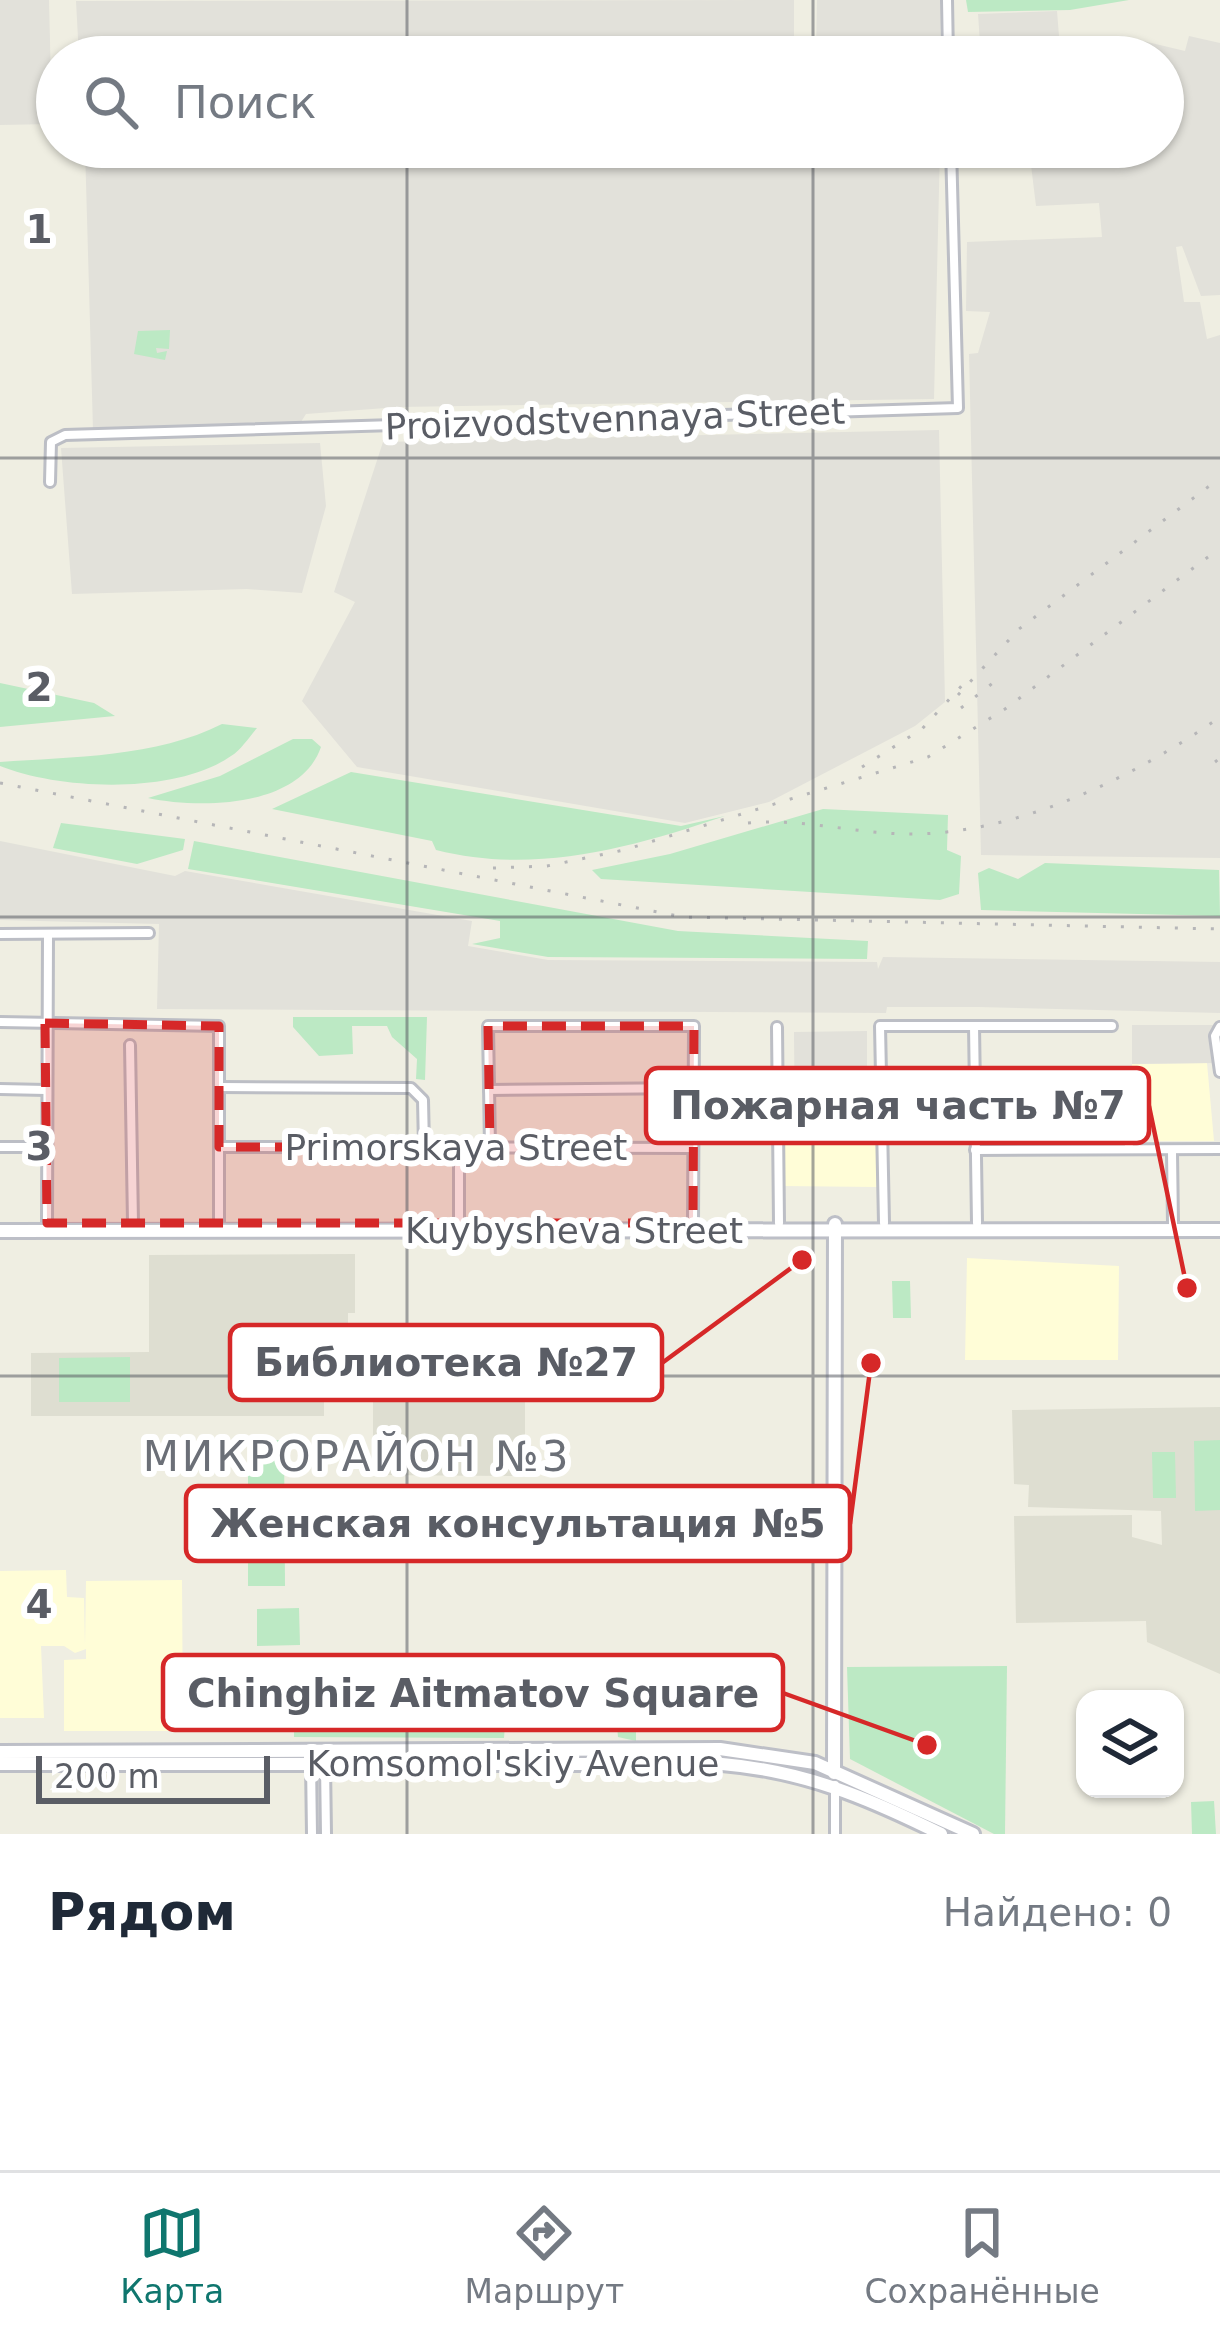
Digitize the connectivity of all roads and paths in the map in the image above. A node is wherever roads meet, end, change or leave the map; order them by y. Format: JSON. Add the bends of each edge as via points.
{"nodes":[{"id":1,"x":947,"y":0,"type":"edge"},
{"id":2,"x":948,"y":36,"type":"edge"},
{"id":3,"x":952,"y":168,"type":"edge"},
{"id":4,"x":50,"y":482,"type":"dead end"},
{"id":5,"x":149,"y":933,"type":"dead end"},
{"id":6,"x":0,"y":934,"type":"edge"},
{"id":7,"x":48,"y":934,"type":"junction"},
{"id":8,"x":0,"y":1022,"type":"edge"},
{"id":9,"x":45,"y":1023,"type":"junction"},
{"id":10,"x":974,"y":1026,"type":"junction"},
{"id":11,"x":1112,"y":1026,"type":"dead end"},
{"id":12,"x":777,"y":1028,"type":"dead end"},
{"id":13,"x":1220,"y":1028,"type":"edge"},
{"id":14,"x":130,"y":1045,"type":"dead end"},
{"id":15,"x":1220,"y":1072,"type":"edge"},
{"id":16,"x":220,"y":1088,"type":"junction"},
{"id":17,"x":694,"y":1088,"type":"junction"},
{"id":18,"x":974,"y":1088,"type":"junction"},
{"id":19,"x":0,"y":1089,"type":"edge"},
{"id":20,"x":46,"y":1090,"type":"junction"},
{"id":21,"x":489,"y":1090,"type":"junction"},
{"id":22,"x":0,"y":1147,"type":"edge"},
{"id":23,"x":46,"y":1147,"type":"junction"},
{"id":24,"x":219,"y":1147,"type":"junction"},
{"id":25,"x":424,"y":1148,"type":"junction"},
{"id":26,"x":459,"y":1148,"type":"junction"},
{"id":27,"x":490,"y":1148,"type":"junction"},
{"id":28,"x":693,"y":1148,"type":"junction"},
{"id":29,"x":1129,"y":1148,"type":"junction"},
{"id":30,"x":1220,"y":1149,"type":"edge"},
{"id":31,"x":975,"y":1150,"type":"junction"},
{"id":32,"x":1172,"y":1152,"type":"junction"},
{"id":33,"x":779,"y":1222,"type":"junction"},
{"id":34,"x":884,"y":1222,"type":"junction"},
{"id":35,"x":459,"y":1226,"type":"junction"},
{"id":36,"x":693,"y":1226,"type":"junction"},
{"id":37,"x":835,"y":1226,"type":"junction"},
{"id":38,"x":977,"y":1226,"type":"junction"},
{"id":39,"x":0,"y":1227,"type":"edge"},
{"id":40,"x":46,"y":1227,"type":"junction"},
{"id":41,"x":133,"y":1227,"type":"junction"},
{"id":42,"x":219,"y":1227,"type":"junction"},
{"id":43,"x":1173,"y":1227,"type":"junction"},
{"id":44,"x":1220,"y":1227,"type":"edge"},
{"id":45,"x":281,"y":1750,"type":"junction"},
{"id":46,"x":0,"y":1753,"type":"edge"},
{"id":47,"x":318,"y":1757,"type":"junction"},
{"id":48,"x":254,"y":1762,"type":"junction"},
{"id":49,"x":0,"y":1764,"type":"edge"},
{"id":50,"x":835,"y":1777,"type":"junction"},
{"id":51,"x":312,"y":1834,"type":"edge"},
{"id":52,"x":326,"y":1834,"type":"edge"},
{"id":53,"x":835,"y":1834,"type":"edge"},
{"id":54,"x":941,"y":1834,"type":"edge"},
{"id":55,"x":973,"y":1834,"type":"edge"}],
"edges":[{"from":1,"to":2,"type":"street"},
{"from":3,"to":4,"type":"street","name":"Proizvodstvennaya Street","via":[[958,408],[65,435],[51,442]]},
{"from":5,"to":7,"type":"street"},
{"from":6,"to":7,"type":"street"},
{"from":7,"to":9,"type":"street"},
{"from":8,"to":9,"type":"street"},
{"from":9,"to":16,"type":"street","via":[[219,1026]]},
{"from":9,"to":20,"type":"street"},
{"from":10,"to":11,"type":"street"},
{"from":10,"to":18,"type":"street"},
{"from":10,"to":34,"type":"street","via":[[880,1026]]},
{"from":12,"to":33,"type":"street"},
{"from":13,"to":15,"type":"street"},
{"from":14,"to":41,"type":"street"},
{"from":16,"to":24,"type":"street"},
{"from":16,"to":25,"type":"street","via":[[412,1088],[423,1100]]},
{"from":17,"to":21,"type":"street"},
{"from":17,"to":21,"type":"street","via":[[694,1026],[488,1026]]},
{"from":17,"to":28,"type":"street"},
{"from":18,"to":29,"type":"street","via":[[1126,1091]]},
{"from":18,"to":31,"type":"street"},
{"from":19,"to":20,"type":"street"},
{"from":20,"to":23,"type":"street"},
{"from":21,"to":27,"type":"street"},
{"from":22,"to":23,"type":"street"},
{"from":23,"to":40,"type":"street"},
{"from":24,"to":25,"type":"street","name":"Primorskaya Street"},
{"from":24,"to":42,"type":"street"},
{"from":25,"to":26,"type":"street","name":"Primorskaya Street"},
{"from":26,"to":27,"type":"street","name":"Primorskaya Street"},
{"from":26,"to":35,"type":"street"},
{"from":27,"to":28,"type":"street","name":"Primorskaya Street"},
{"from":28,"to":36,"type":"street"},
{"from":29,"to":31,"type":"street"},
{"from":29,"to":32,"type":"street"},
{"from":30,"to":32,"type":"street"},
{"from":31,"to":38,"type":"street"},
{"from":32,"to":43,"type":"street"},
{"from":33,"to":36,"type":"main road","name":"Kuybysheva Street"},
{"from":33,"to":37,"type":"main road","name":"Kuybysheva Street"},
{"from":34,"to":37,"type":"main road","name":"Kuybysheva Street"},
{"from":34,"to":38,"type":"main road","name":"Kuybysheva Street"},
{"from":35,"to":36,"type":"main road","name":"Kuybysheva Street"},
{"from":35,"to":42,"type":"main road","name":"Kuybysheva Street"},
{"from":36,"to":37,"type":"main road","name":"Kuybysheva Street"},
{"from":37,"to":38,"type":"main road","name":"Kuybysheva Street"},
{"from":37,"to":50,"type":"main road"},
{"from":38,"to":43,"type":"main road","name":"Kuybysheva Street"},
{"from":39,"to":40,"type":"main road","name":"Kuybysheva Street"},
{"from":40,"to":41,"type":"main road","name":"Kuybysheva Street"},
{"from":41,"to":42,"type":"main road","name":"Kuybysheva Street"},
{"from":43,"to":44,"type":"main road","name":"Kuybysheva Street"},
{"from":45,"to":46,"type":"main road","name":"Komsomol'skiy Avenue"},
{"from":45,"to":47,"type":"main road","name":"Komsomol'skiy Avenue"},
{"from":45,"to":48,"type":"main road","via":[[286,1758]]},
{"from":47,"to":48,"type":"main road","name":"Komsomol'skiy Avenue"},
{"from":47,"to":50,"type":"main road","name":"Komsomol'skiy Avenue","via":[[720,1749]]},
{"from":47,"to":51,"type":"street"},
{"from":47,"to":52,"type":"street"},
{"from":48,"to":49,"type":"main road","name":"Komsomol'skiy Avenue"},
{"from":50,"to":53,"type":"street"},
{"from":50,"to":54,"type":"main road","name":"Komsomol'skiy Avenue"},
{"from":50,"to":55,"type":"main road","name":"Komsomol'skiy Avenue"}]}
